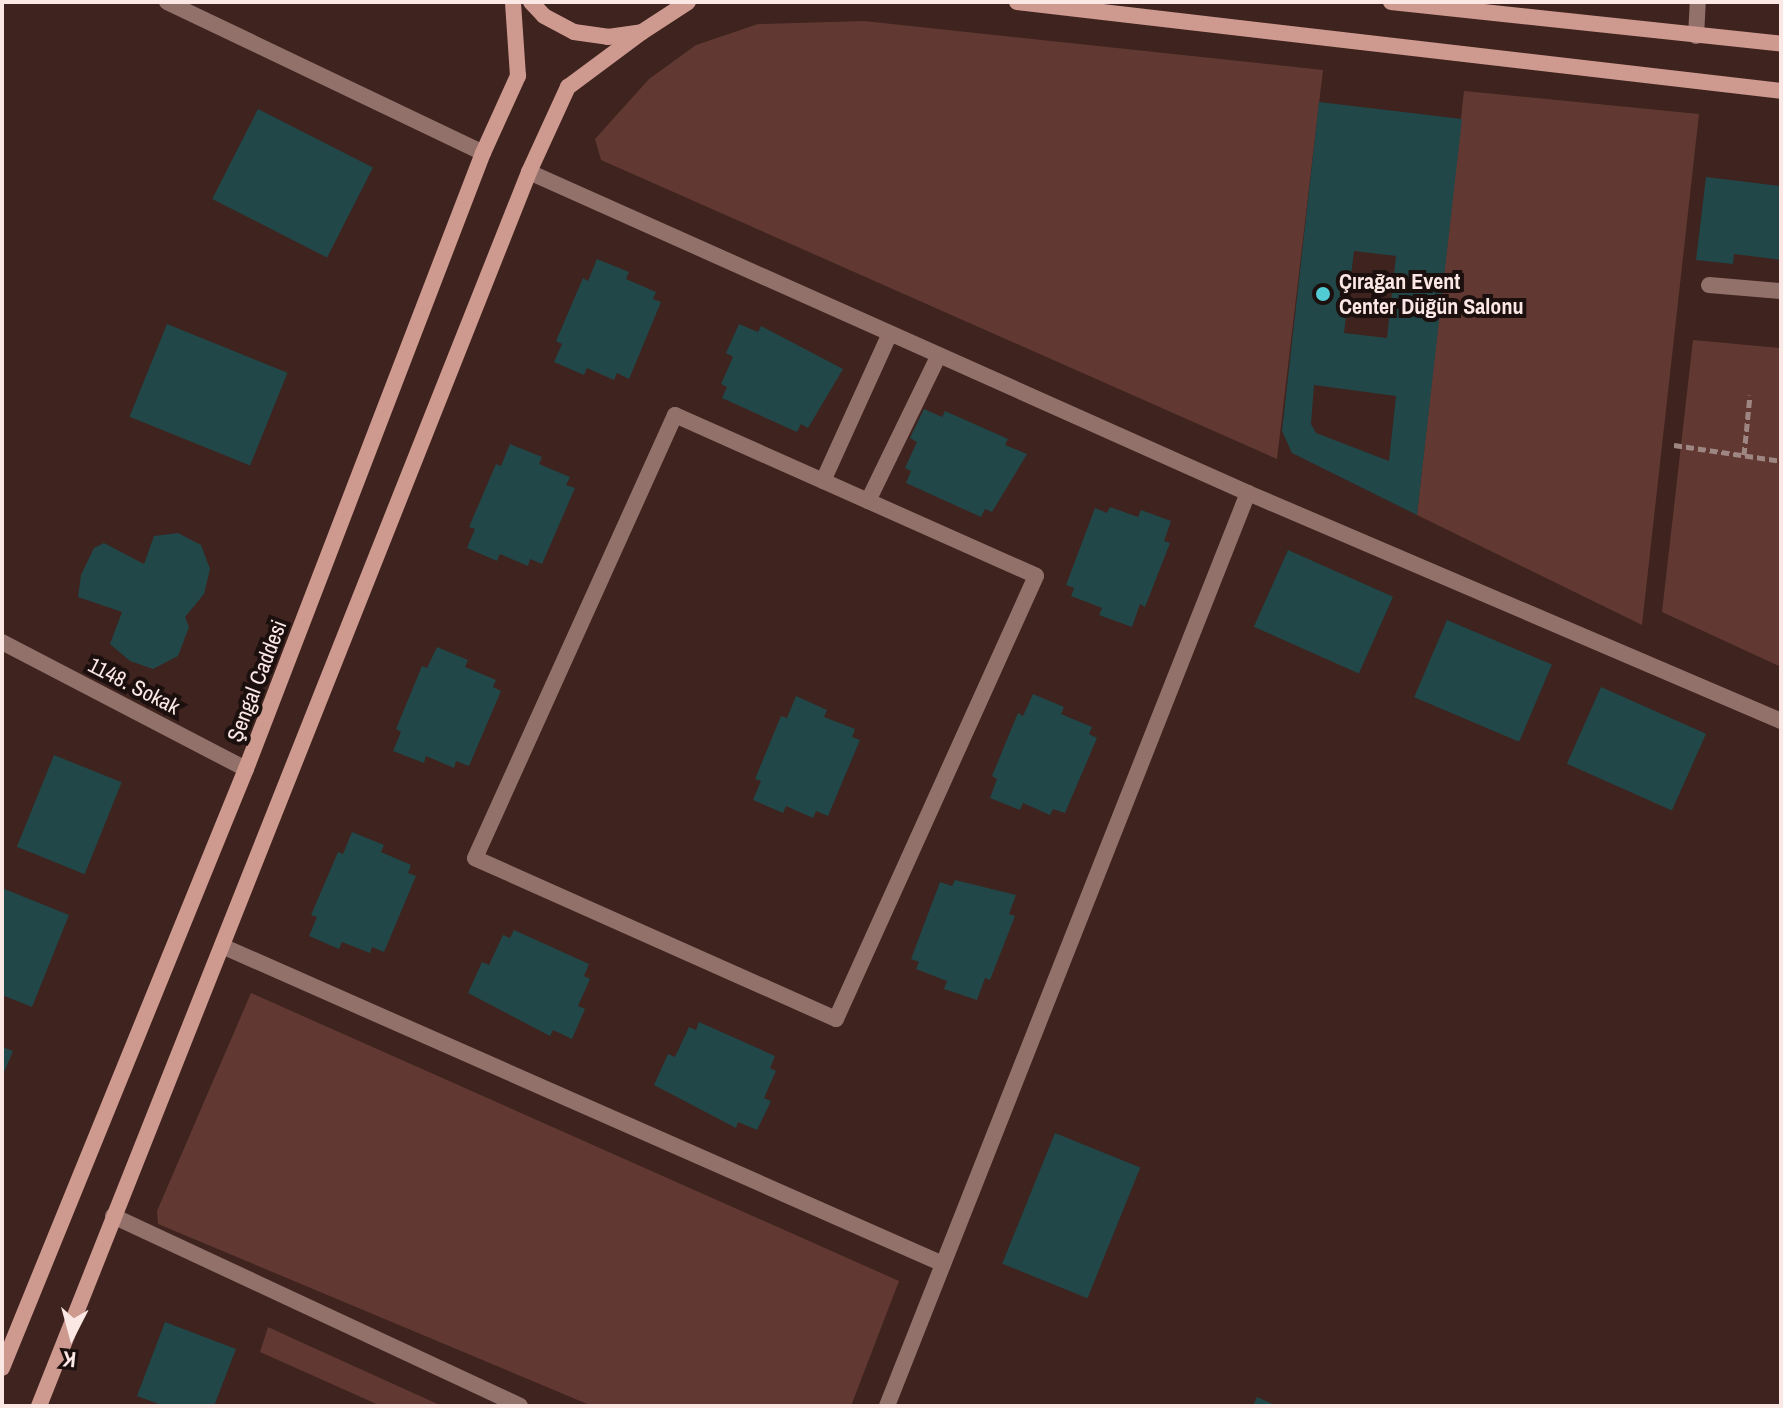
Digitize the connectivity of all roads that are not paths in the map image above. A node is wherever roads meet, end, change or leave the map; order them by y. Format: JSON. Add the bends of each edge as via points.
{"nodes":[{"id":1,"x":167,"y":2,"type":"edge"},
{"id":2,"x":513,"y":2,"type":"edge"},
{"id":3,"x":531,"y":2,"type":"edge"},
{"id":4,"x":1017,"y":2,"type":"edge"},
{"id":5,"x":1391,"y":2,"type":"edge"},
{"id":6,"x":1698,"y":2,"type":"edge"},
{"id":7,"x":691,"y":3,"type":"edge"},
{"id":8,"x":642,"y":32,"type":"junction"},
{"id":9,"x":1696,"y":36,"type":"junction"},
{"id":10,"x":1781,"y":44,"type":"edge"},
{"id":11,"x":1781,"y":91,"type":"edge"},
{"id":12,"x":483,"y":153,"type":"junction"},
{"id":13,"x":529,"y":172,"type":"junction"},
{"id":14,"x":1709,"y":285,"type":"dead end"},
{"id":15,"x":1781,"y":291,"type":"edge"},
{"id":16,"x":890,"y":333,"type":"junction"},
{"id":17,"x":939,"y":355,"type":"junction"},
{"id":18,"x":823,"y":481,"type":"junction"},
{"id":19,"x":1248,"y":493,"type":"junction"},
{"id":20,"x":868,"y":501,"type":"junction"},
{"id":21,"x":2,"y":642,"type":"edge"},
{"id":22,"x":1781,"y":721,"type":"edge"},
{"id":23,"x":246,"y":769,"type":"junction"},
{"id":24,"x":222,"y":946,"type":"junction"},
{"id":25,"x":113,"y":1216,"type":"junction"},
{"id":26,"x":943,"y":1264,"type":"junction"},
{"id":27,"x":2,"y":1368,"type":"edge"},
{"id":28,"x":893,"y":1404,"type":"edge"},
{"id":29,"x":39,"y":1406,"type":"edge"},
{"id":30,"x":520,"y":1406,"type":"edge"}],
"edges":[{"from":1,"to":12,"type":"street"},
{"from":2,"to":12,"type":"main road","name":"Şengal Caddesi","via":[[518,76]]},
{"from":3,"to":8,"type":"main road","via":[[544,16],[574,32],[608,37]]},
{"from":4,"to":11,"type":"main road"},
{"from":5,"to":9,"type":"main road"},
{"from":6,"to":9,"type":"street"},
{"from":7,"to":8,"type":"main road"},
{"from":8,"to":13,"type":"main road","via":[[568,87]]},
{"from":9,"to":10,"type":"main road"},
{"from":12,"to":23,"type":"main road","name":"Şengal Caddesi"},
{"from":13,"to":16,"type":"street"},
{"from":13,"to":24,"type":"main road"},
{"from":14,"to":15,"type":"street"},
{"from":16,"to":17,"type":"street"},
{"from":16,"to":18,"type":"street"},
{"from":17,"to":19,"type":"street"},
{"from":17,"to":20,"type":"street"},
{"from":18,"to":20,"type":"street"},
{"from":18,"to":20,"type":"street","via":[[675,415],[475,858],[836,1019],[1036,576]]},
{"from":19,"to":22,"type":"street"},
{"from":19,"to":26,"type":"street"},
{"from":21,"to":23,"type":"street","name":"1148. Sokak"},
{"from":23,"to":27,"type":"main road","name":"Şengal Caddesi"},
{"from":24,"to":25,"type":"main road"},
{"from":24,"to":26,"type":"street"},
{"from":25,"to":29,"type":"main road"},
{"from":25,"to":30,"type":"street"},
{"from":26,"to":28,"type":"street"}]}
